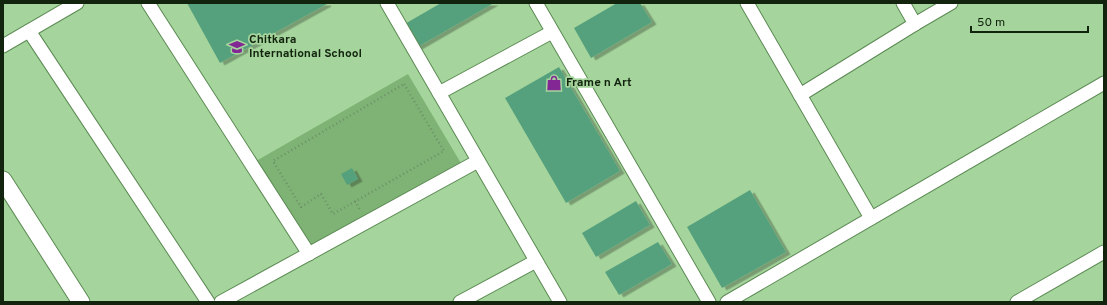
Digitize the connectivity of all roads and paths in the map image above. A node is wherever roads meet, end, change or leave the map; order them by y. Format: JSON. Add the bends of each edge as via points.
{"nodes":[{"id":1,"x":77,"y":3,"type":"edge"},
{"id":2,"x":148,"y":3,"type":"edge"},
{"id":3,"x":388,"y":3,"type":"edge"},
{"id":4,"x":536,"y":3,"type":"edge"},
{"id":5,"x":746,"y":3,"type":"edge"},
{"id":6,"x":903,"y":3,"type":"edge"},
{"id":7,"x":951,"y":3,"type":"edge"},
{"id":8,"x":915,"y":24,"type":"junction"},
{"id":9,"x":29,"y":31,"type":"junction"},
{"id":10,"x":552,"y":32,"type":"junction"},
{"id":11,"x":3,"y":46,"type":"edge"},
{"id":12,"x":1104,"y":83,"type":"edge"},
{"id":13,"x":439,"y":93,"type":"junction"},
{"id":14,"x":800,"y":95,"type":"junction"},
{"id":15,"x":273,"y":161,"type":"joint"},
{"id":16,"x":478,"y":161,"type":"junction"},
{"id":17,"x":3,"y":180,"type":"edge"},
{"id":18,"x":871,"y":218,"type":"junction"},
{"id":19,"x":1104,"y":252,"type":"edge"},
{"id":20,"x":309,"y":254,"type":"junction"},
{"id":21,"x":536,"y":261,"type":"junction"},
{"id":22,"x":81,"y":302,"type":"edge"},
{"id":23,"x":208,"y":302,"type":"edge"},
{"id":24,"x":221,"y":302,"type":"edge"},
{"id":25,"x":460,"y":302,"type":"edge"},
{"id":26,"x":560,"y":302,"type":"edge"},
{"id":27,"x":709,"y":302,"type":"edge"},
{"id":28,"x":727,"y":302,"type":"edge"},
{"id":29,"x":1017,"y":302,"type":"edge"}],
"edges":[{"from":1,"to":9,"type":"street"},
{"from":2,"to":20,"type":"street"},
{"from":3,"to":13,"type":"street"},
{"from":4,"to":10,"type":"street"},
{"from":5,"to":14,"type":"street"},
{"from":6,"to":8,"type":"street"},
{"from":7,"to":8,"type":"street"},
{"from":8,"to":14,"type":"street"},
{"from":9,"to":11,"type":"street"},
{"from":9,"to":23,"type":"street"},
{"from":10,"to":13,"type":"street"},
{"from":10,"to":27,"type":"street"},
{"from":12,"to":18,"type":"street"},
{"from":13,"to":16,"type":"street"},
{"from":14,"to":18,"type":"street"},
{"from":15,"to":15,"type":"path","via":[[404,84],[444,151],[333,214],[321,194],[301,207]]},
{"from":16,"to":20,"type":"street"},
{"from":16,"to":21,"type":"street"},
{"from":17,"to":22,"type":"street"},
{"from":18,"to":28,"type":"street"},
{"from":19,"to":29,"type":"street"},
{"from":20,"to":24,"type":"street"},
{"from":21,"to":25,"type":"street"},
{"from":21,"to":26,"type":"street"}]}
